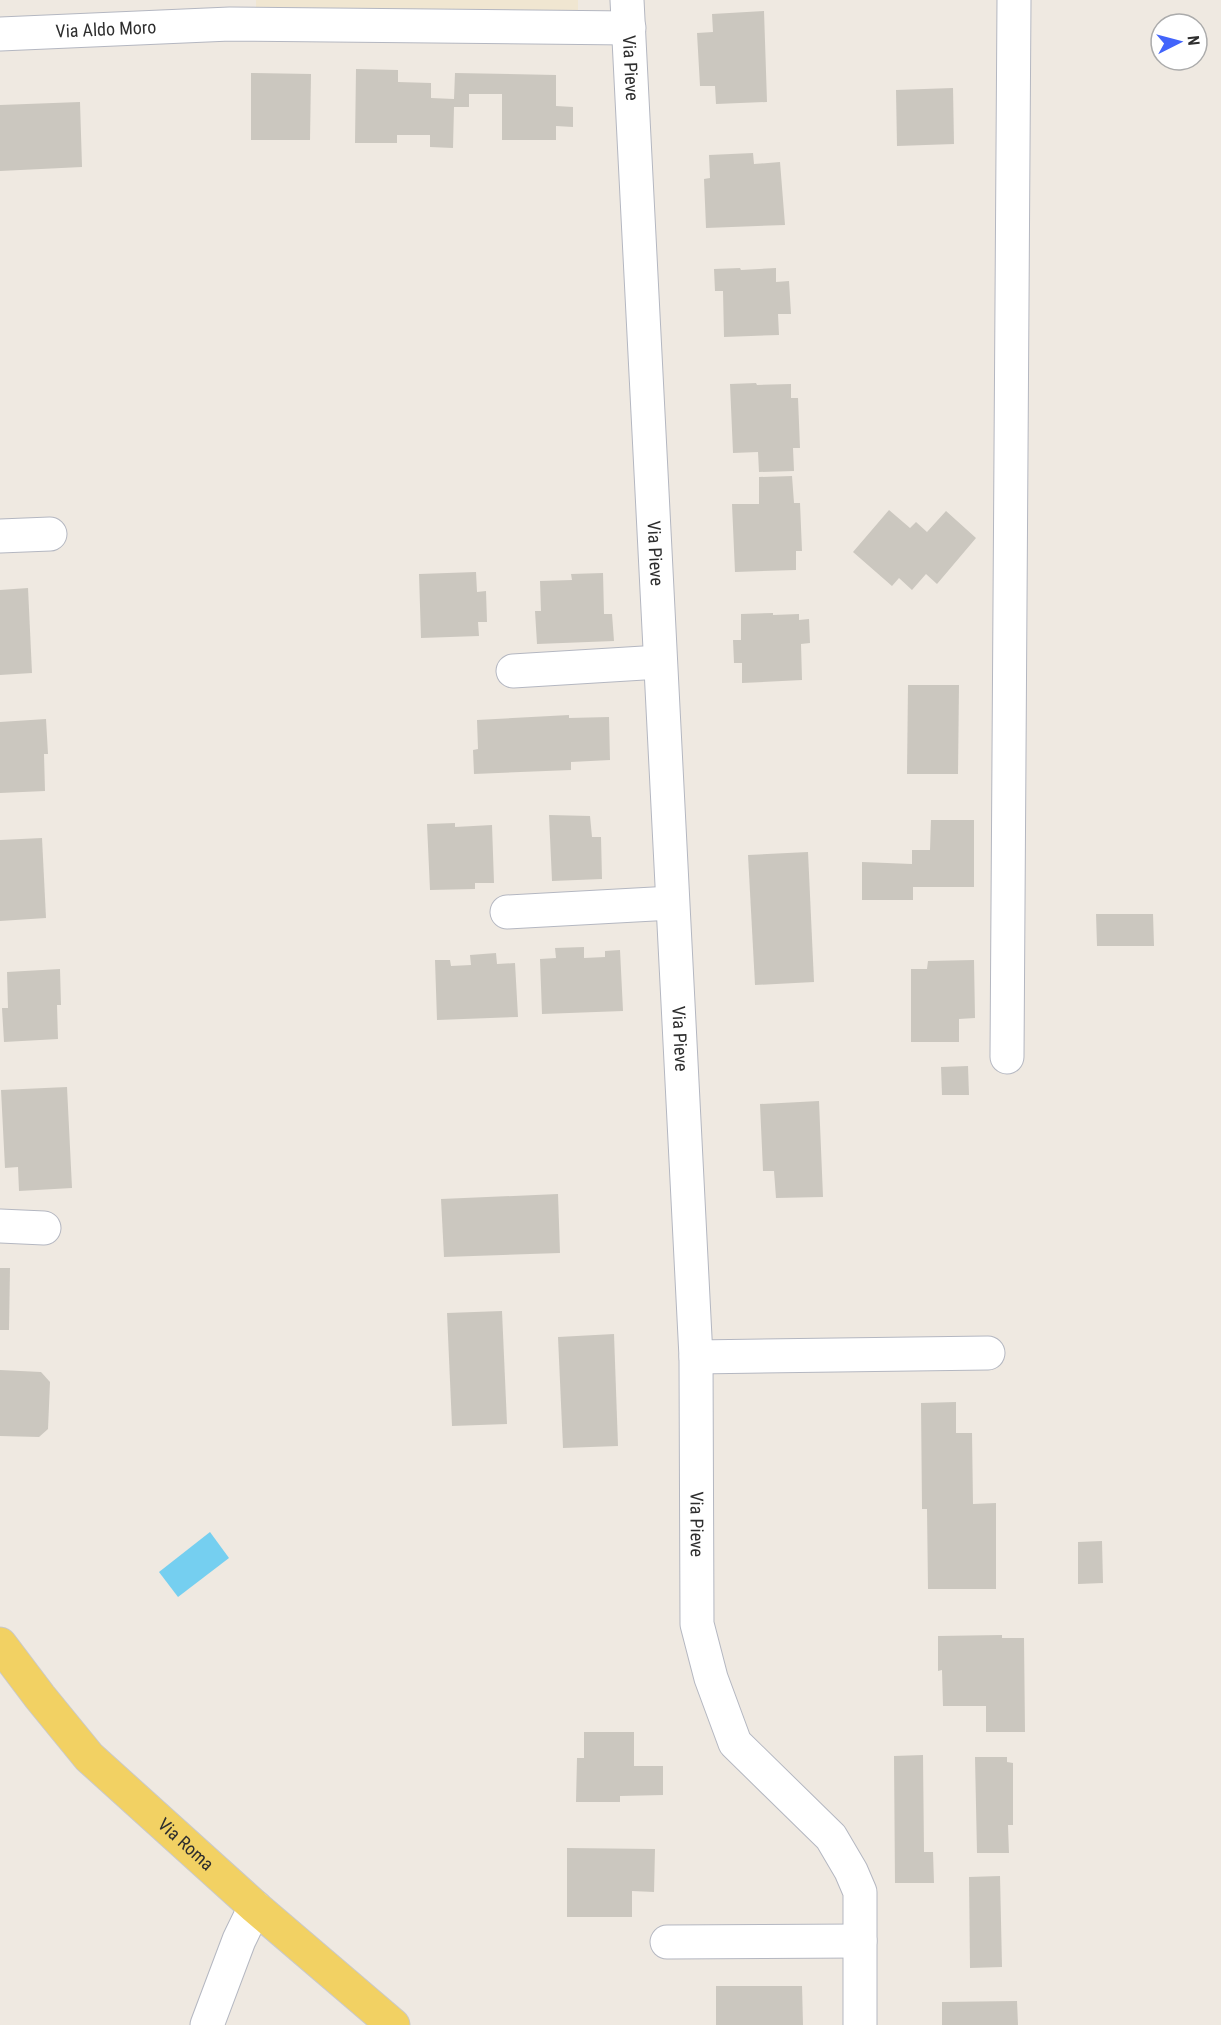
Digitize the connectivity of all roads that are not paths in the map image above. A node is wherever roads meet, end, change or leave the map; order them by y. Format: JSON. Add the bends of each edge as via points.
{"nodes":[{"id":1,"x":1014,"y":0,"type":"edge"},
{"id":2,"x":212,"y":12,"type":"edge"},
{"id":3,"x":628,"y":14,"type":"edge"},
{"id":4,"x":0,"y":34,"type":"edge"},
{"id":5,"x":50,"y":534,"type":"dead end"},
{"id":6,"x":0,"y":536,"type":"edge"},
{"id":7,"x":660,"y":662,"type":"junction"},
{"id":8,"x":513,"y":671,"type":"dead end"},
{"id":9,"x":672,"y":903,"type":"junction"},
{"id":10,"x":507,"y":912,"type":"dead end"},
{"id":11,"x":1007,"y":1057,"type":"dead end"},
{"id":12,"x":0,"y":1226,"type":"edge"},
{"id":13,"x":44,"y":1228,"type":"dead end"},
{"id":14,"x":988,"y":1353,"type":"dead end"},
{"id":15,"x":696,"y":1357,"type":"junction"},
{"id":16,"x":0,"y":1644,"type":"edge"},
{"id":17,"x":255,"y":1908,"type":"junction"},
{"id":18,"x":860,"y":1941,"type":"junction"},
{"id":19,"x":667,"y":1942,"type":"dead end"},
{"id":20,"x":207,"y":2025,"type":"edge"},
{"id":21,"x":393,"y":2025,"type":"edge"},
{"id":22,"x":860,"y":2025,"type":"edge"}],
"edges":[{"from":1,"to":11,"type":"street"},
{"from":2,"to":3,"type":"street","name":"Via Aldo Moro"},
{"from":2,"to":4,"type":"street","name":"Via Aldo Moro"},
{"from":3,"to":7,"type":"street","name":"Via Pieve"},
{"from":5,"to":6,"type":"street"},
{"from":7,"to":8,"type":"street"},
{"from":7,"to":9,"type":"street","name":"Via Pieve"},
{"from":9,"to":10,"type":"street"},
{"from":9,"to":15,"type":"street","name":"Via Pieve"},
{"from":12,"to":13,"type":"street"},
{"from":14,"to":15,"type":"street"},
{"from":15,"to":18,"type":"street","name":"Via Pieve","via":[[698,1624],[711,1677],[735,1743],[831,1837],[844,1855],[860,1892]]},
{"from":16,"to":17,"type":"main road","name":"Via Roma","via":[[89,1757]]},
{"from":17,"to":20,"type":"street"},
{"from":17,"to":21,"type":"main road","name":"Via Roma"},
{"from":18,"to":19,"type":"street"},
{"from":18,"to":22,"type":"street","name":"Via Pieve"}]}
